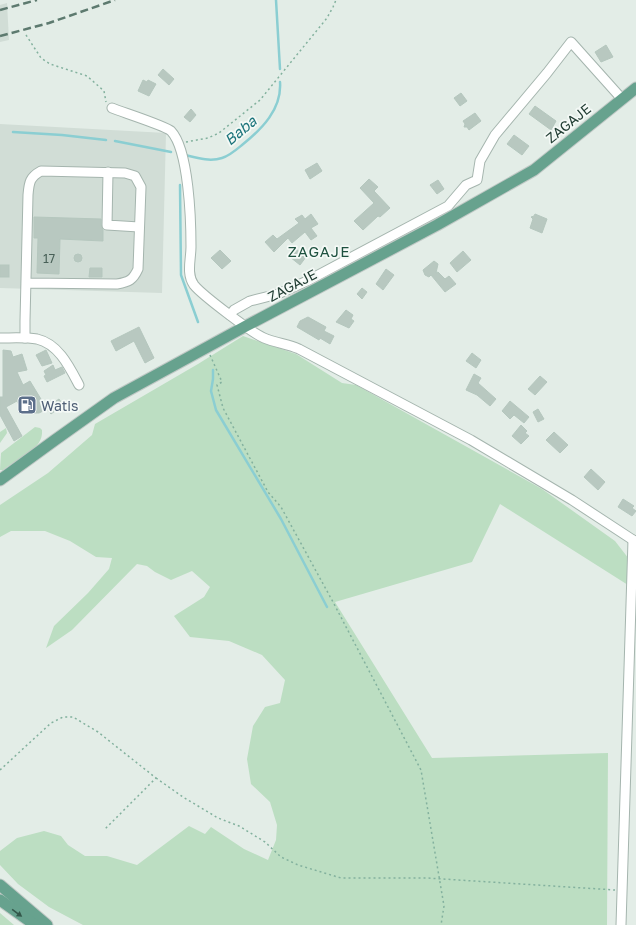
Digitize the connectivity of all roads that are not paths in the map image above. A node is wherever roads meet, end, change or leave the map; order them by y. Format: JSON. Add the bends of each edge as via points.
{"nodes":[{"id":1,"x":636,"y":88,"type":"edge"},
{"id":2,"x":622,"y":100,"type":"junction"},
{"id":3,"x":112,"y":108,"type":"road end"},
{"id":4,"x":108,"y":172,"type":"junction"},
{"id":5,"x":139,"y":227,"type":"junction"},
{"id":6,"x":26,"y":283,"type":"junction"},
{"id":7,"x":230,"y":315,"type":"junction"},
{"id":8,"x":246,"y":326,"type":"junction"},
{"id":9,"x":0,"y":338,"type":"edge"},
{"id":10,"x":25,"y":338,"type":"junction"},
{"id":11,"x":80,"y":385,"type":"dead end"},
{"id":12,"x":0,"y":480,"type":"edge"},
{"id":13,"x":635,"y":541,"type":"edge"},
{"id":14,"x":0,"y":885,"type":"edge"},
{"id":15,"x":0,"y":900,"type":"edge"},
{"id":16,"x":35,"y":925,"type":"edge"},
{"id":17,"x":47,"y":925,"type":"edge"},
{"id":18,"x":622,"y":925,"type":"edge"}],
"edges":[{"from":1,"to":2,"type":"main road","name":"ZAGAJE"},
{"from":2,"to":7,"type":"street","via":[[571,42],[495,135],[480,161],[477,180],[466,185],[448,206],[278,294],[250,301]]},
{"from":2,"to":8,"type":"main road","name":"ZAGAJE","via":[[534,170],[437,225]]},
{"from":3,"to":7,"type":"street","via":[[171,131],[180,146],[190,202],[189,274],[194,285]]},
{"from":4,"to":5,"type":"street","via":[[135,176],[141,187]]},
{"from":4,"to":5,"type":"street","via":[[107,225]]},
{"from":4,"to":6,"type":"street","via":[[41,171],[33,175],[28,195]]},
{"from":5,"to":6,"type":"street","via":[[138,269],[128,282]]},
{"from":6,"to":10,"type":"street"},
{"from":7,"to":8,"type":"street"},
{"from":8,"to":12,"type":"main road","name":"ZAGAJE","via":[[114,398]]},
{"from":8,"to":13,"type":"street","via":[[264,338],[299,349],[471,440]]},
{"from":9,"to":10,"type":"street"},
{"from":10,"to":11,"type":"street","via":[[50,345],[69,365]]},
{"from":13,"to":18,"type":"street"},
{"from":14,"to":17,"type":"main road"},
{"from":15,"to":16,"type":"main road","one_way":true}]}
